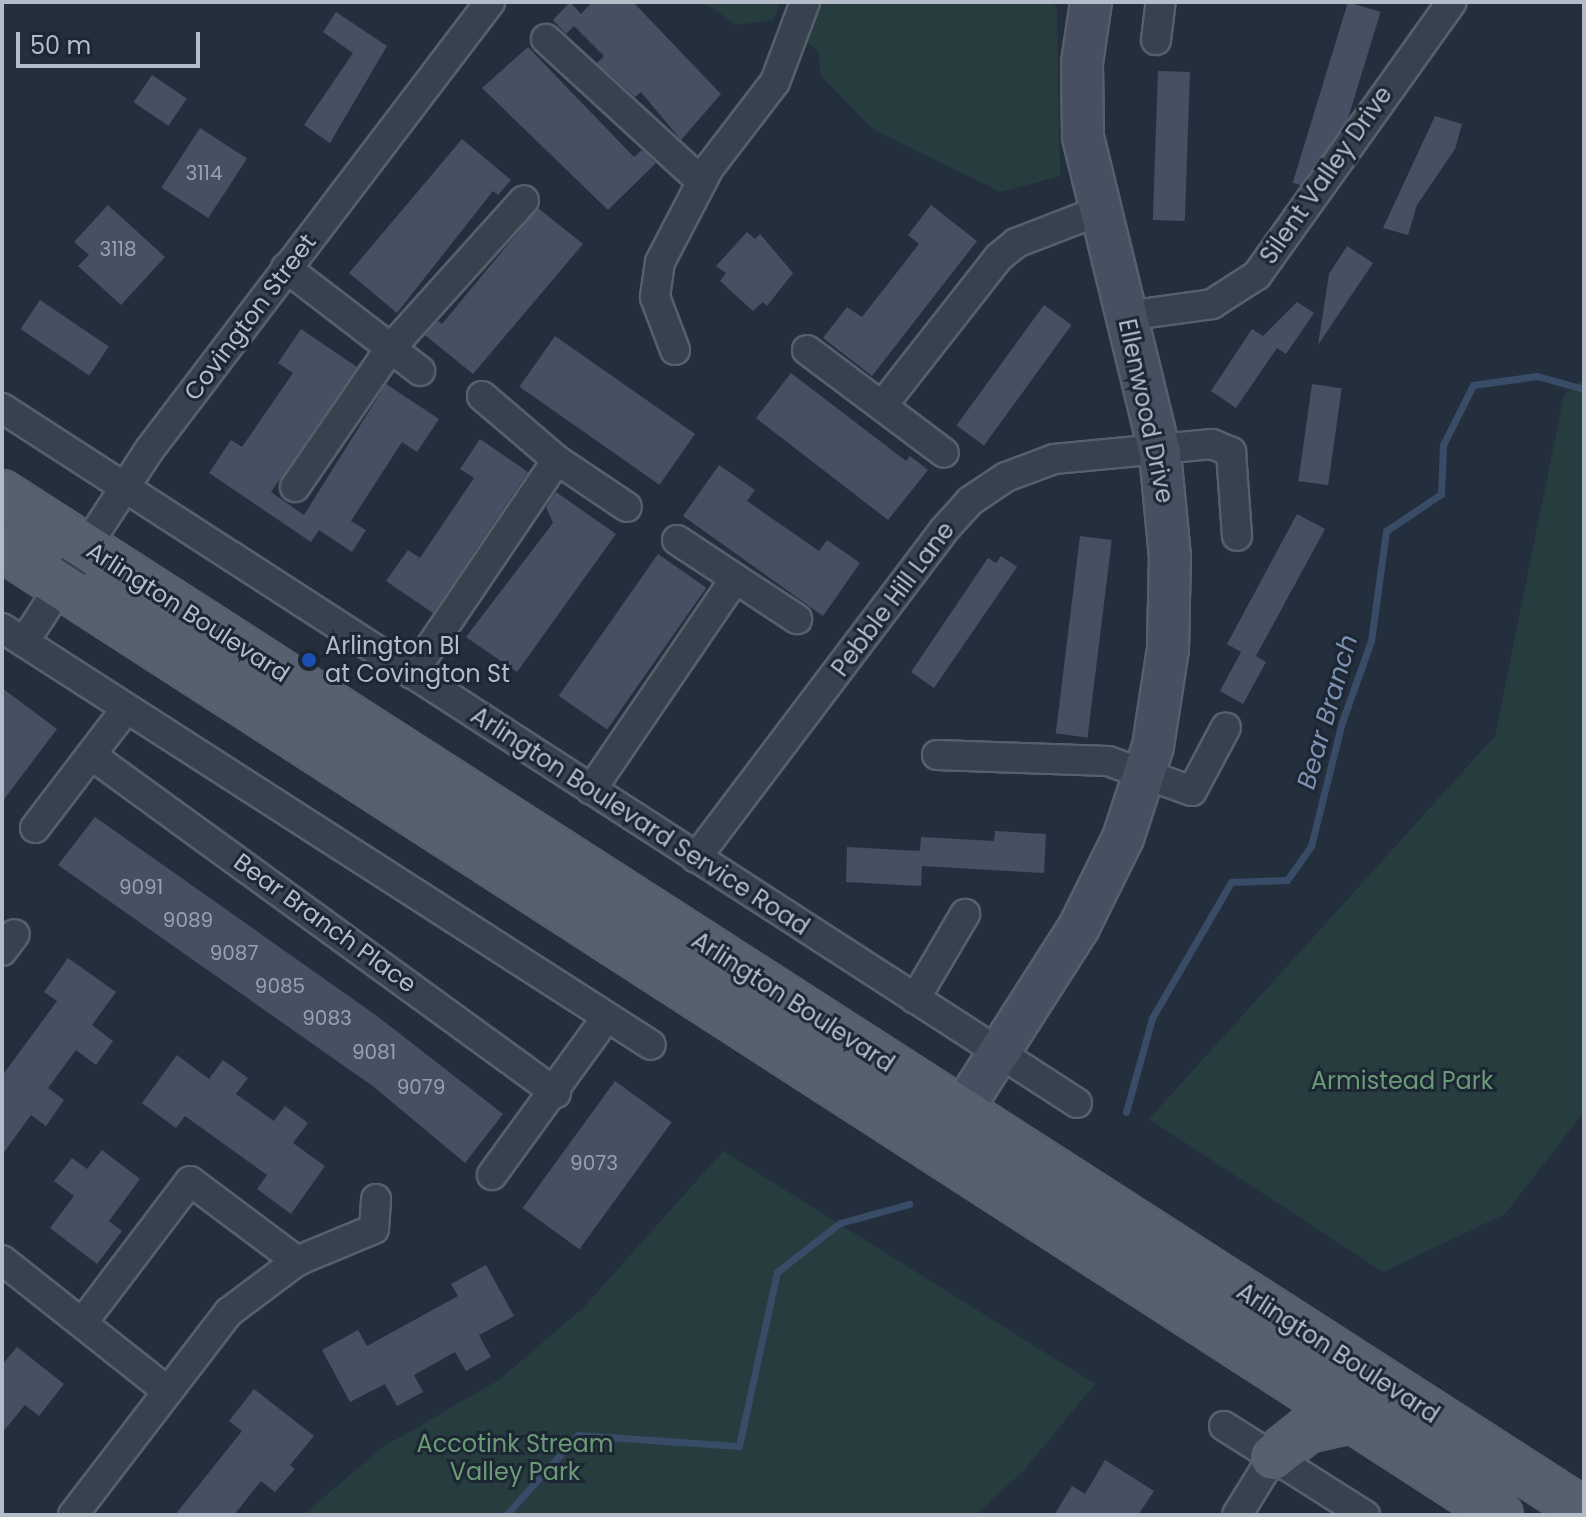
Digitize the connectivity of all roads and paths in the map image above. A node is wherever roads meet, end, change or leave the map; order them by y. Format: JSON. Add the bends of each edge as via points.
{"nodes":[{"id":1,"x":490,"y":2,"type":"edge"},
{"id":2,"x":805,"y":2,"type":"edge"},
{"id":3,"x":1091,"y":2,"type":"edge"},
{"id":4,"x":1161,"y":2,"type":"edge"},
{"id":5,"x":1452,"y":2,"type":"edge"},
{"id":6,"x":546,"y":39,"type":"dead end"},
{"id":7,"x":1156,"y":40,"type":"dead end"},
{"id":8,"x":701,"y":181,"type":"junction"},
{"id":9,"x":524,"y":200,"type":"dead end"},
{"id":10,"x":1099,"y":211,"type":"junction"},
{"id":11,"x":286,"y":268,"type":"junction"},
{"id":12,"x":1126,"y":316,"type":"junction"},
{"id":13,"x":390,"y":349,"type":"junction"},
{"id":14,"x":675,"y":350,"type":"dead end"},
{"id":15,"x":807,"y":350,"type":"dead end"},
{"id":16,"x":420,"y":371,"type":"dead end"},
{"id":17,"x":482,"y":396,"type":"dead end"},
{"id":18,"x":882,"y":406,"type":"junction"},
{"id":19,"x":2,"y":408,"type":"edge"},
{"id":20,"x":944,"y":453,"type":"dead end"},
{"id":21,"x":1160,"y":453,"type":"junction"},
{"id":22,"x":557,"y":460,"type":"junction"},
{"id":23,"x":295,"y":487,"type":"dead end"},
{"id":24,"x":126,"y":488,"type":"junction"},
{"id":25,"x":2,"y":493,"type":"edge"},
{"id":26,"x":627,"y":507,"type":"dead end"},
{"id":27,"x":1237,"y":536,"type":"dead end"},
{"id":28,"x":677,"y":540,"type":"dead end"},
{"id":29,"x":2,"y":548,"type":"edge"},
{"id":30,"x":86,"y":548,"type":"junction"},
{"id":31,"x":734,"y":580,"type":"junction"},
{"id":32,"x":61,"y":585,"type":"junction"},
{"id":33,"x":797,"y":619,"type":"dead end"},
{"id":34,"x":13,"y":635,"type":"edge"},
{"id":35,"x":412,"y":674,"type":"junction"},
{"id":36,"x":126,"y":709,"type":"junction"},
{"id":37,"x":1226,"y":727,"type":"dead end"},
{"id":38,"x":91,"y":755,"type":"junction"},
{"id":39,"x":937,"y":755,"type":"dead end"},
{"id":40,"x":1142,"y":775,"type":"junction"},
{"id":41,"x":591,"y":790,"type":"junction"},
{"id":42,"x":35,"y":828,"type":"dead end"},
{"id":43,"x":696,"y":858,"type":"junction"},
{"id":44,"x":965,"y":914,"type":"dead end"},
{"id":45,"x":915,"y":999,"type":"junction"},
{"id":46,"x":606,"y":1018,"type":"junction"},
{"id":47,"x":651,"y":1045,"type":"dead end"},
{"id":48,"x":1001,"y":1051,"type":"junction"},
{"id":49,"x":556,"y":1093,"type":"junction"},
{"id":50,"x":1077,"y":1103,"type":"dead end"},
{"id":51,"x":962,"y":1110,"type":"junction"},
{"id":52,"x":492,"y":1175,"type":"dead end"},
{"id":53,"x":376,"y":1199,"type":"dead end"},
{"id":54,"x":2,"y":1260,"type":"edge"},
{"id":55,"x":297,"y":1261,"type":"junction"},
{"id":56,"x":83,"y":1322,"type":"junction"},
{"id":57,"x":167,"y":1391,"type":"junction"},
{"id":58,"x":1352,"y":1420,"type":"junction"},
{"id":59,"x":1224,"y":1426,"type":"dead end"},
{"id":60,"x":1273,"y":1457,"type":"junction"},
{"id":61,"x":1584,"y":1511,"type":"edge"},
{"id":62,"x":73,"y":1515,"type":"edge"},
{"id":63,"x":1237,"y":1515,"type":"edge"},
{"id":64,"x":1365,"y":1515,"type":"edge"},
{"id":65,"x":1500,"y":1515,"type":"edge"}],
"edges":[{"from":1,"to":11,"type":"street","name":"Covington Street"},
{"from":2,"to":8,"type":"street","via":[[775,82]]},
{"from":3,"to":10,"type":"street","name":"Ellenwood Drive","via":[[1080,102]]},
{"from":4,"to":7,"type":"street"},
{"from":5,"to":12,"type":"street","name":"Silent Valley Drive","via":[[1257,275],[1212,304]]},
{"from":6,"to":8,"type":"street"},
{"from":8,"to":14,"type":"street","via":[[658,274],[660,320]]},
{"from":9,"to":13,"type":"street"},
{"from":10,"to":12,"type":"street","name":"Ellenwood Drive"},
{"from":10,"to":18,"type":"street","via":[[1016,243],[999,257]]},
{"from":11,"to":13,"type":"street"},
{"from":11,"to":24,"type":"street","name":"Covington Street"},
{"from":12,"to":21,"type":"street","name":"Ellenwood Drive"},
{"from":13,"to":16,"type":"street"},
{"from":13,"to":23,"type":"street"},
{"from":15,"to":18,"type":"street"},
{"from":17,"to":22,"type":"street"},
{"from":18,"to":20,"type":"street"},
{"from":19,"to":24,"type":"street","name":"Arlington Boulevard Service Road"},
{"from":21,"to":27,"type":"street","name":"Pebble Hill Lane","via":[[1212,444],[1231,452]]},
{"from":21,"to":40,"type":"street","name":"Ellenwood Drive","via":[[1171,605],[1161,705]]},
{"from":21,"to":43,"type":"street","name":"Pebble Hill Lane","via":[[1054,459],[1006,477],[970,501]]},
{"from":22,"to":26,"type":"street"},
{"from":22,"to":35,"type":"street"},
{"from":24,"to":30,"type":"street","name":"Covington Street"},
{"from":24,"to":35,"type":"street","name":"Arlington Boulevard Service Road"},
{"from":25,"to":30,"type":"main road","name":"Arlington Boulevard"},
{"from":28,"to":31,"type":"street"},
{"from":29,"to":32,"type":"main road","name":"Arlington Boulevard"},
{"from":30,"to":32,"type":"street","name":"Covington Street"},
{"from":30,"to":51,"type":"main road","name":"Arlington Boulevard"},
{"from":31,"to":33,"type":"street"},
{"from":31,"to":41,"type":"street"},
{"from":32,"to":34,"type":"street","name":"Covington Street"},
{"from":32,"to":58,"type":"main road","name":"Arlington Boulevard"},
{"from":34,"to":36,"type":"street"},
{"from":35,"to":41,"type":"street","name":"Arlington Boulevard Service Road"},
{"from":36,"to":38,"type":"street"},
{"from":36,"to":46,"type":"street"},
{"from":37,"to":40,"type":"street","via":[[1192,791]]},
{"from":38,"to":42,"type":"street"},
{"from":38,"to":49,"type":"street","name":"Bear Branch Place"},
{"from":39,"to":40,"type":"street","via":[[1108,761]]},
{"from":40,"to":48,"type":"street","name":"Ellenwood Drive","via":[[1123,838],[1079,927]]},
{"from":41,"to":43,"type":"street","name":"Arlington Boulevard Service Road"},
{"from":43,"to":45,"type":"street","name":"Arlington Boulevard Service Road"},
{"from":44,"to":45,"type":"street"},
{"from":45,"to":48,"type":"street","name":"Arlington Boulevard Service Road"},
{"from":46,"to":47,"type":"street"},
{"from":46,"to":49,"type":"street"},
{"from":48,"to":50,"type":"street","name":"Arlington Boulevard Service Road"},
{"from":48,"to":51,"type":"street","name":"Ellenwood Drive"},
{"from":49,"to":52,"type":"street"},
{"from":51,"to":61,"type":"main road","name":"Arlington Boulevard"},
{"from":53,"to":55,"type":"street","via":[[374,1229]]},
{"from":54,"to":56,"type":"street"},
{"from":55,"to":56,"type":"street","via":[[190,1181]]},
{"from":55,"to":57,"type":"street","via":[[229,1312]]},
{"from":56,"to":57,"type":"street"},
{"from":57,"to":62,"type":"street"},
{"from":58,"to":60,"type":"main road","via":[[1307,1430]]},
{"from":58,"to":65,"type":"main road","name":"Arlington Boulevard"},
{"from":59,"to":60,"type":"street"},
{"from":60,"to":63,"type":"street"},
{"from":60,"to":64,"type":"street"}]}
